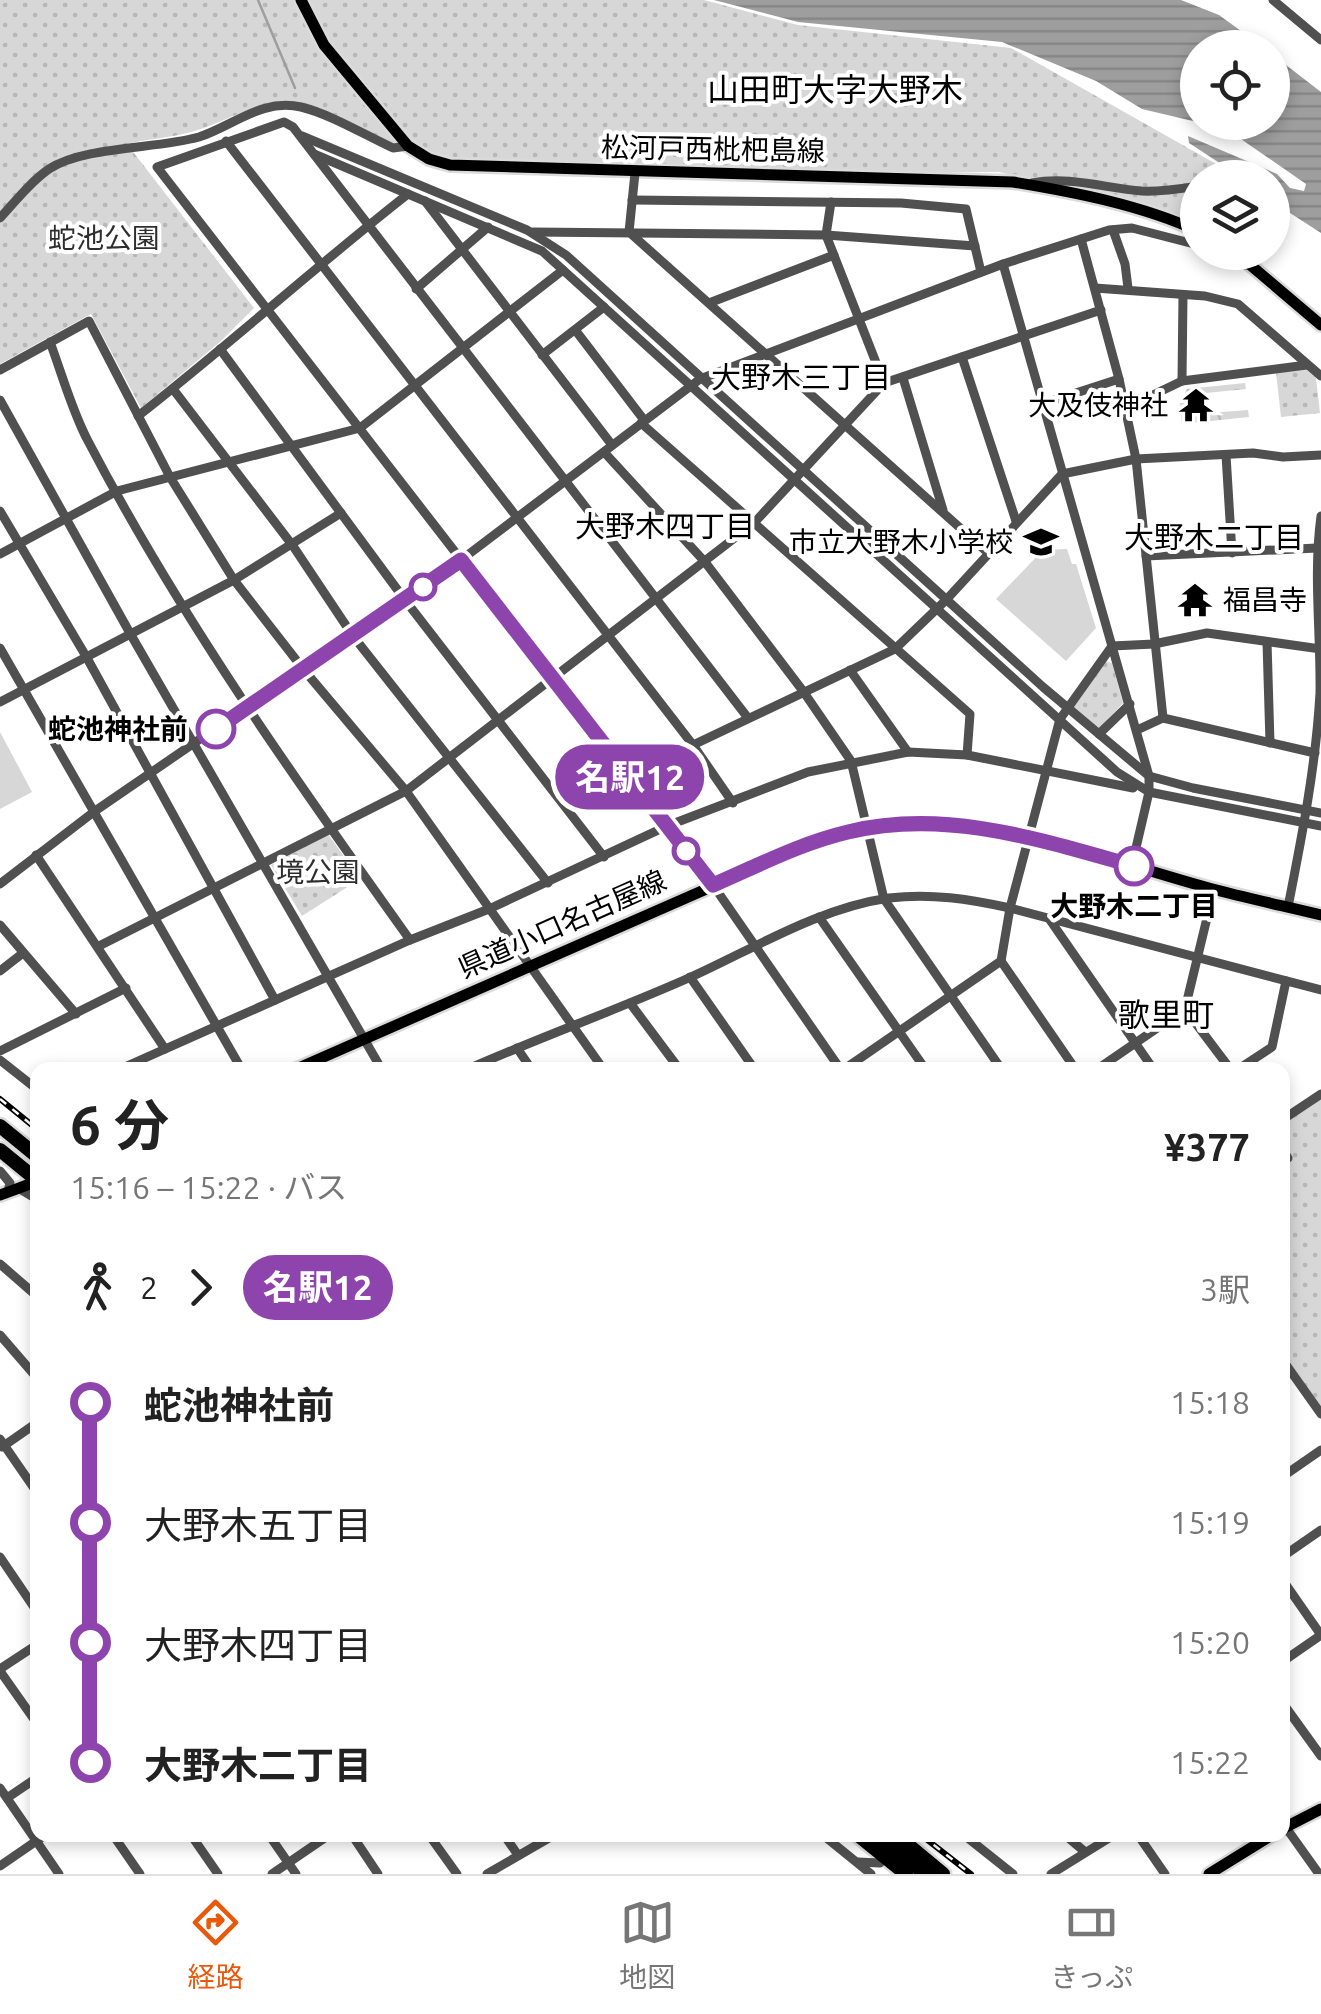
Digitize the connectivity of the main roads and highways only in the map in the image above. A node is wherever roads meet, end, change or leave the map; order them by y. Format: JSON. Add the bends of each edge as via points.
{"nodes":[{"id":1,"x":301,"y":0,"type":"edge"},
{"id":2,"x":1180,"y":225,"type":"edge"},
{"id":3,"x":1258,"y":270,"type":"edge"},
{"id":4,"x":1321,"y":324,"type":"edge"},
{"id":5,"x":1321,"y":915,"type":"edge"},
{"id":6,"x":312,"y":1062,"type":"edge"},
{"id":7,"x":0,"y":1117,"type":"edge"},
{"id":8,"x":0,"y":1126,"type":"edge"},
{"id":9,"x":0,"y":1139,"type":"edge"},
{"id":10,"x":30,"y":1141,"type":"edge"},
{"id":11,"x":0,"y":1150,"type":"edge"},
{"id":12,"x":30,"y":1150,"type":"edge"},
{"id":13,"x":30,"y":1163,"type":"edge"},
{"id":14,"x":30,"y":1175,"type":"edge"},
{"id":15,"x":1321,"y":1809,"type":"edge"},
{"id":16,"x":1290,"y":1823,"type":"edge"},
{"id":17,"x":852,"y":1842,"type":"edge"},
{"id":18,"x":867,"y":1842,"type":"edge"},
{"id":19,"x":888,"y":1842,"type":"edge"},
{"id":20,"x":900,"y":1842,"type":"edge"},
{"id":21,"x":1261,"y":1842,"type":"edge"},
{"id":22,"x":876,"y":1868,"type":"edge"},
{"id":23,"x":933,"y":1871,"type":"edge"},
{"id":24,"x":894,"y":1874,"type":"edge"},
{"id":25,"x":906,"y":1874,"type":"edge"},
{"id":26,"x":1208,"y":1874,"type":"edge"}],
"edges":[{"from":1,"to":2,"type":"main road","name":"松河戸西枇杷島線","via":[[324,45],[408,146],[450,165],[1024,184]]},
{"from":3,"to":4,"type":"main road"},
{"from":5,"to":6,"type":"main road","name":"県道小口名古屋線","via":[[1027,837],[940,823],[868,827],[812,843]]},
{"from":7,"to":10,"type":"highway"},
{"from":8,"to":12,"type":"highway"},
{"from":9,"to":13,"type":"highway"},
{"from":11,"to":14,"type":"highway"},
{"from":15,"to":16,"type":"main road"},
{"from":17,"to":22,"type":"highway"},
{"from":18,"to":25,"type":"highway"},
{"from":19,"to":23,"type":"highway"},
{"from":20,"to":23,"type":"highway"},
{"from":21,"to":26,"type":"main road"},
{"from":22,"to":24,"type":"highway"}]}
